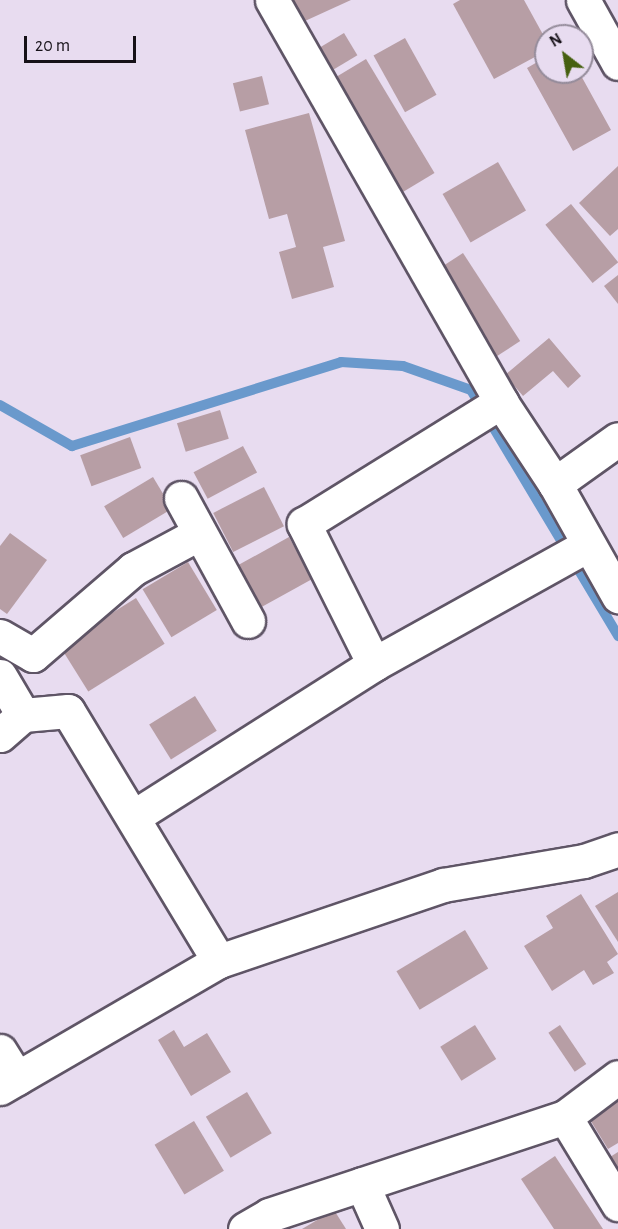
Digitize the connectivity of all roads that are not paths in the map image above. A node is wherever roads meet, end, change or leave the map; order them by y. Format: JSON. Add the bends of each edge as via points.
{"nodes":[{"id":1,"x":272,"y":0,"type":"edge"},
{"id":2,"x":583,"y":0,"type":"edge"},
{"id":3,"x":618,"y":63,"type":"edge"},
{"id":4,"x":501,"y":402,"type":"junction"},
{"id":5,"x":618,"y":439,"type":"edge"},
{"id":6,"x":555,"y":484,"type":"junction"},
{"id":7,"x":181,"y":498,"type":"dead end"},
{"id":8,"x":198,"y":534,"type":"junction"},
{"id":9,"x":588,"y":545,"type":"junction"},
{"id":10,"x":618,"y":596,"type":"edge"},
{"id":11,"x":248,"y":621,"type":"dead end"},
{"id":12,"x":0,"y":636,"type":"edge"},
{"id":13,"x":374,"y":664,"type":"junction"},
{"id":14,"x":0,"y":676,"type":"edge"},
{"id":15,"x":11,"y":725,"type":"edge"},
{"id":16,"x":132,"y":817,"type":"junction"},
{"id":17,"x":618,"y":849,"type":"edge"},
{"id":18,"x":219,"y":961,"type":"junction"},
{"id":19,"x":0,"y":1051,"type":"edge"},
{"id":20,"x":618,"y":1077,"type":"edge"},
{"id":21,"x":9,"y":1083,"type":"edge"},
{"id":22,"x":565,"y":1117,"type":"junction"},
{"id":23,"x":362,"y":1184,"type":"junction"},
{"id":24,"x":618,"y":1204,"type":"edge"},
{"id":25,"x":245,"y":1229,"type":"edge"},
{"id":26,"x":382,"y":1229,"type":"edge"}],
"edges":[{"from":1,"to":4,"type":"street"},
{"from":2,"to":3,"type":"street"},
{"from":4,"to":6,"type":"street"},
{"from":4,"to":13,"type":"street","via":[[304,524]]},
{"from":5,"to":6,"type":"street"},
{"from":6,"to":9,"type":"street"},
{"from":7,"to":8,"type":"street"},
{"from":8,"to":11,"type":"street"},
{"from":8,"to":12,"type":"street","via":[[133,569],[33,655]]},
{"from":9,"to":10,"type":"street"},
{"from":9,"to":13,"type":"street"},
{"from":13,"to":16,"type":"street"},
{"from":14,"to":15,"type":"street"},
{"from":15,"to":16,"type":"street","via":[[68,711]]},
{"from":16,"to":18,"type":"street"},
{"from":17,"to":18,"type":"street","via":[[584,861],[443,885]]},
{"from":18,"to":21,"type":"street"},
{"from":19,"to":21,"type":"street"},
{"from":20,"to":22,"type":"street"},
{"from":22,"to":23,"type":"street"},
{"from":22,"to":24,"type":"street"},
{"from":23,"to":25,"type":"street","via":[[269,1215]]},
{"from":23,"to":26,"type":"street"}]}
